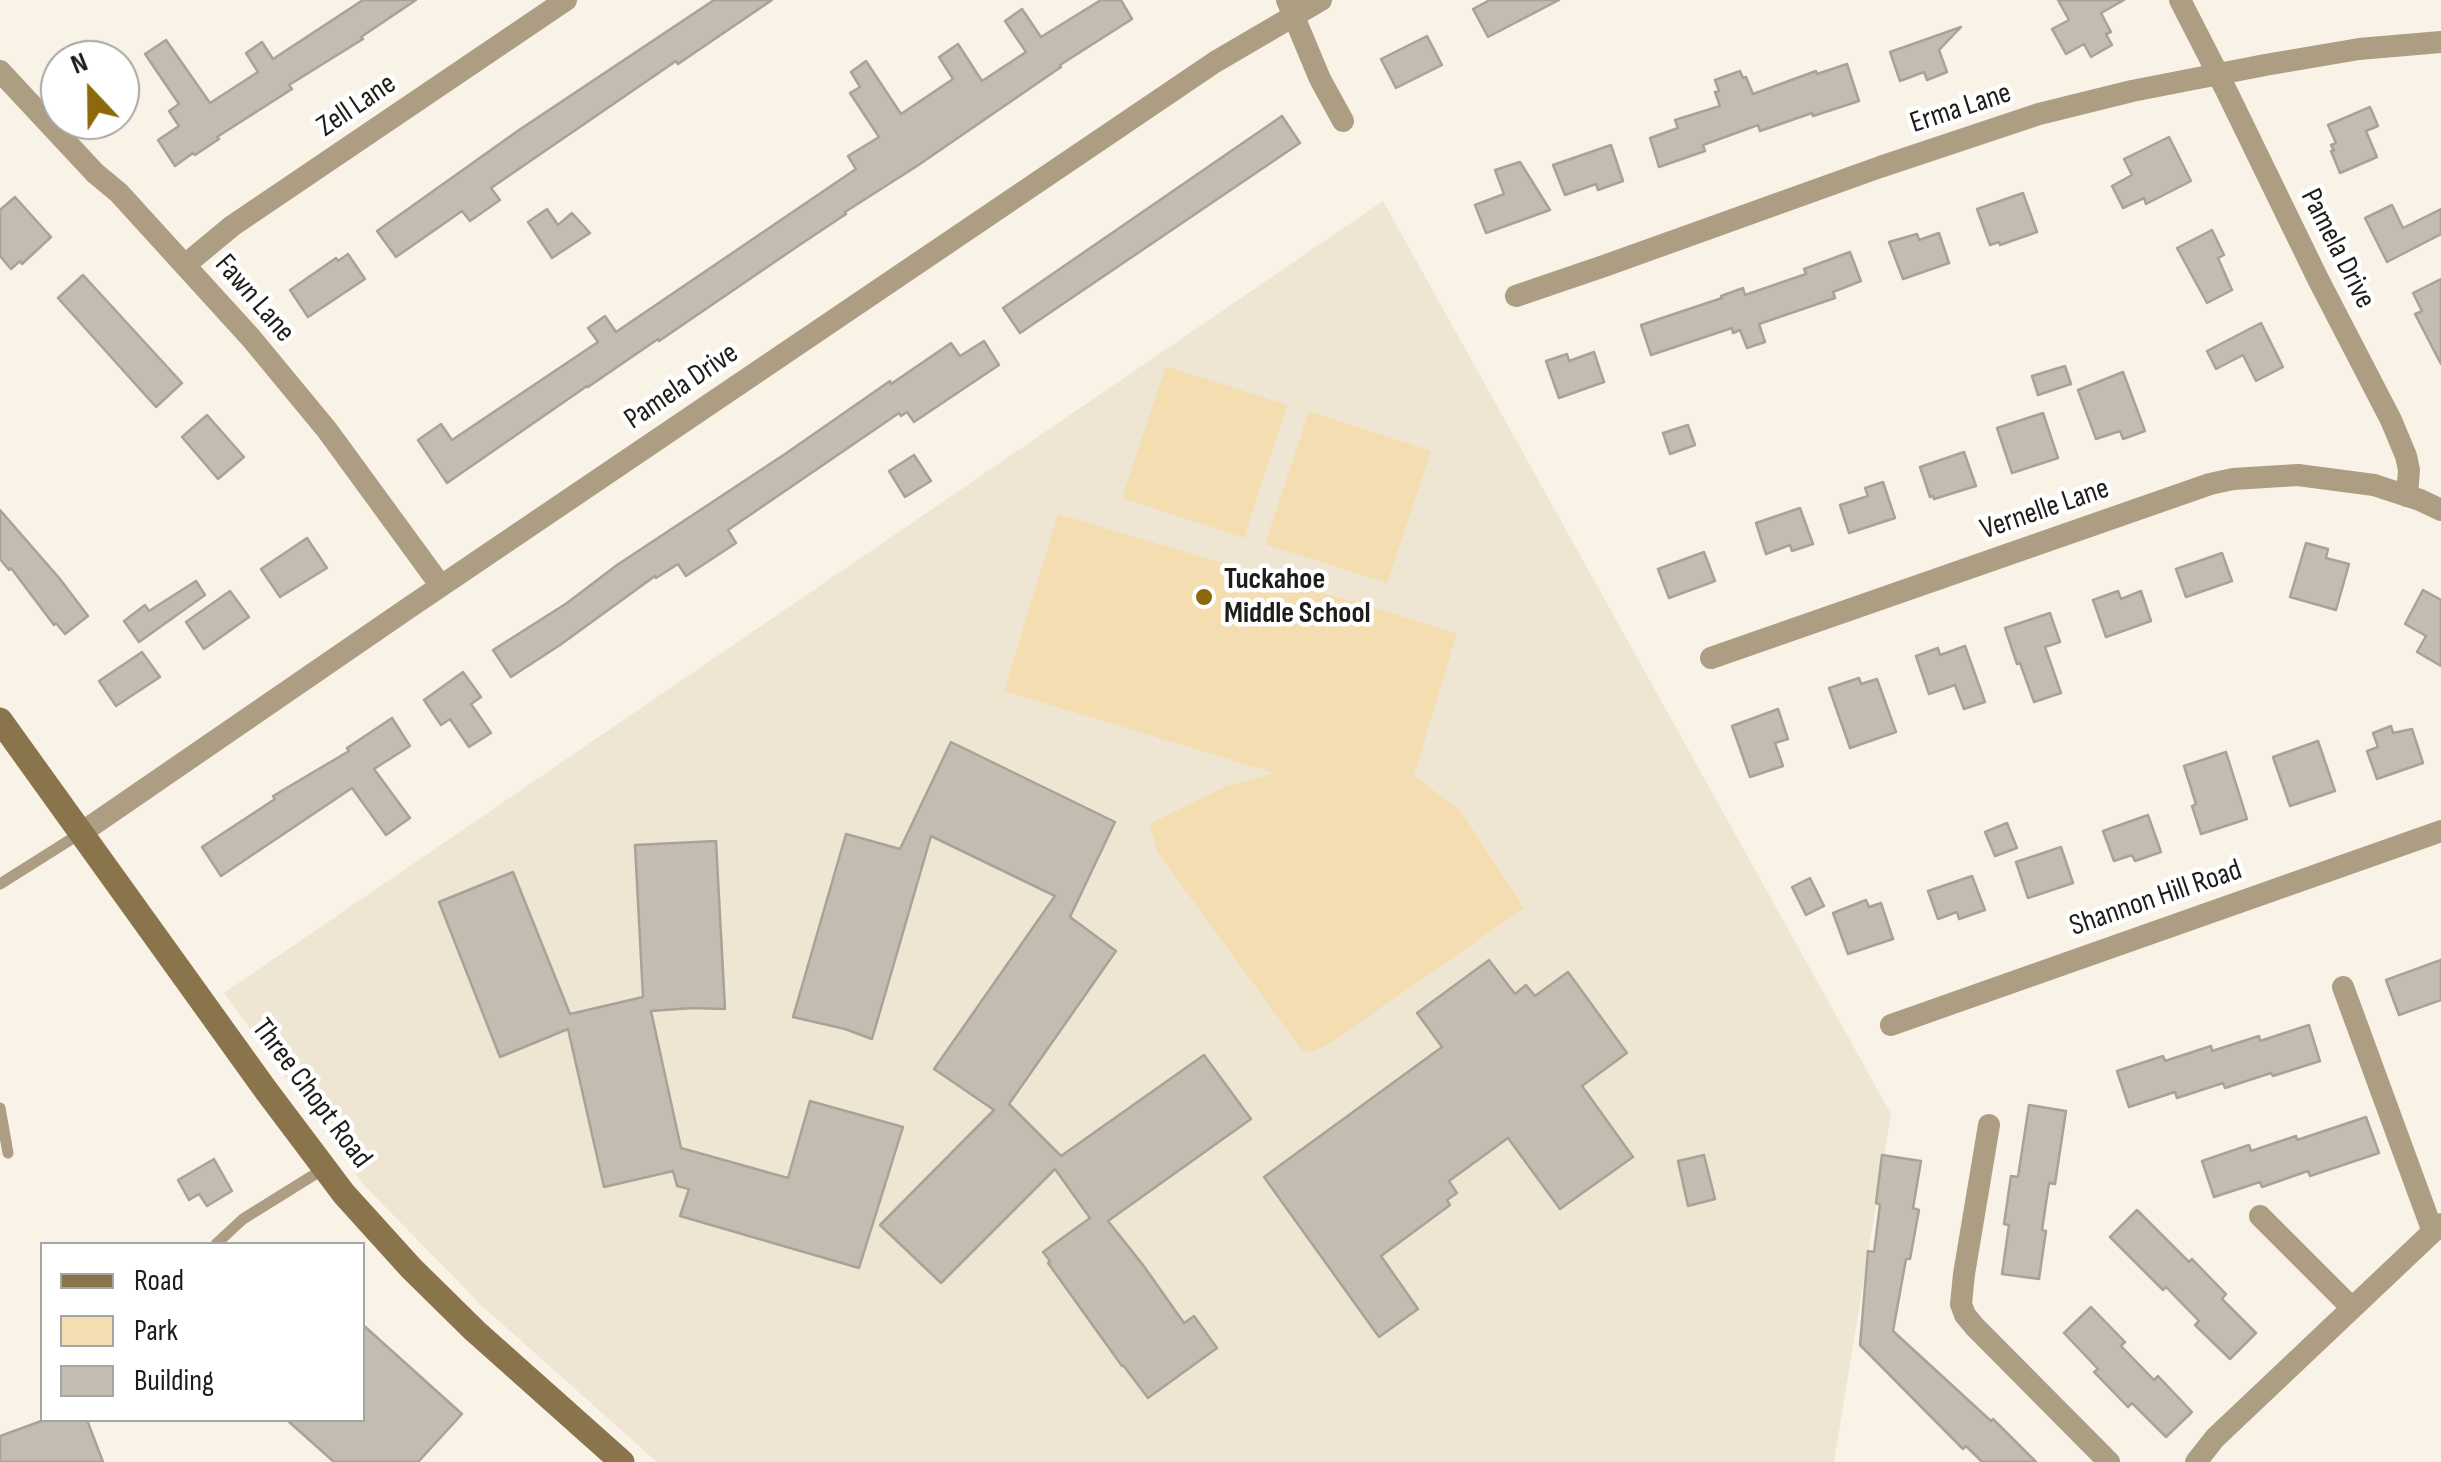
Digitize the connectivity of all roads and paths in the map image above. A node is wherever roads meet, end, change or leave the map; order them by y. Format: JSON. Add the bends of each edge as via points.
{"nodes":[{"id":1,"x":566,"y":0,"type":"edge"},
{"id":2,"x":1322,"y":0,"type":"edge"},
{"id":3,"x":2180,"y":0,"type":"edge"},
{"id":4,"x":1291,"y":8,"type":"edge"},
{"id":5,"x":2441,"y":42,"type":"edge"},
{"id":6,"x":0,"y":71,"type":"edge"},
{"id":7,"x":2218,"y":76,"type":"junction"},
{"id":8,"x":1343,"y":121,"type":"dead end"},
{"id":9,"x":185,"y":265,"type":"junction"},
{"id":10,"x":1516,"y":296,"type":"dead end"},
{"id":11,"x":2407,"y":496,"type":"junction"},
{"id":12,"x":2441,"y":510,"type":"edge"},
{"id":13,"x":441,"y":586,"type":"junction"},
{"id":14,"x":1711,"y":658,"type":"dead end"},
{"id":15,"x":0,"y":720,"type":"edge"},
{"id":16,"x":2441,"y":831,"type":"edge"},
{"id":17,"x":81,"y":832,"type":"junction"},
{"id":18,"x":0,"y":884,"type":"edge"},
{"id":19,"x":2343,"y":987,"type":"dead end"},
{"id":20,"x":1891,"y":1025,"type":"dead end"},
{"id":21,"x":0,"y":1108,"type":"edge"},
{"id":22,"x":1989,"y":1125,"type":"dead end"},
{"id":23,"x":8,"y":1153,"type":"dead end"},
{"id":24,"x":325,"y":1168,"type":"junction"},
{"id":25,"x":2260,"y":1216,"type":"dead end"},
{"id":26,"x":2437,"y":1228,"type":"edge"},
{"id":27,"x":218,"y":1242,"type":"edge"},
{"id":28,"x":2352,"y":1308,"type":"junction"},
{"id":29,"x":622,"y":1462,"type":"edge"},
{"id":30,"x":2109,"y":1462,"type":"edge"},
{"id":31,"x":2196,"y":1462,"type":"edge"}],
"edges":[{"from":1,"to":9,"type":"street","name":"Zell Lane","via":[[232,226]]},
{"from":2,"to":4,"type":"street","name":"Pamela Drive"},
{"from":3,"to":7,"type":"street","name":"Pamela Drive"},
{"from":4,"to":8,"type":"street"},
{"from":4,"to":13,"type":"street","name":"Pamela Drive"},
{"from":5,"to":7,"type":"street","name":"Erma Lane"},
{"from":6,"to":9,"type":"street","name":"Fawn Lane"},
{"from":7,"to":10,"type":"street","name":"Erma Lane","via":[[2039,114]]},
{"from":7,"to":11,"type":"street","name":"Pamela Drive","via":[[2391,420],[2409,470]]},
{"from":9,"to":13,"type":"street","name":"Fawn Lane","via":[[328,430]]},
{"from":11,"to":12,"type":"street"},
{"from":11,"to":14,"type":"street","name":"Vernelle Lane","via":[[2298,475],[2221,481]]},
{"from":13,"to":17,"type":"street","name":"Pamela Drive"},
{"from":15,"to":17,"type":"main road","name":"Three Chopt Road"},
{"from":16,"to":20,"type":"street","name":"Shannon Hill Road"},
{"from":17,"to":18,"type":"lane"},
{"from":17,"to":24,"type":"main road","name":"Three Chopt Road"},
{"from":19,"to":26,"type":"street"},
{"from":21,"to":23,"type":"lane"},
{"from":22,"to":30,"type":"street","via":[[1961,1304],[1975,1328]]},
{"from":24,"to":27,"type":"lane"},
{"from":24,"to":29,"type":"main road","name":"Three Chopt Road","via":[[411,1268]]},
{"from":25,"to":28,"type":"street"},
{"from":26,"to":28,"type":"street"},
{"from":28,"to":31,"type":"street"}]}
